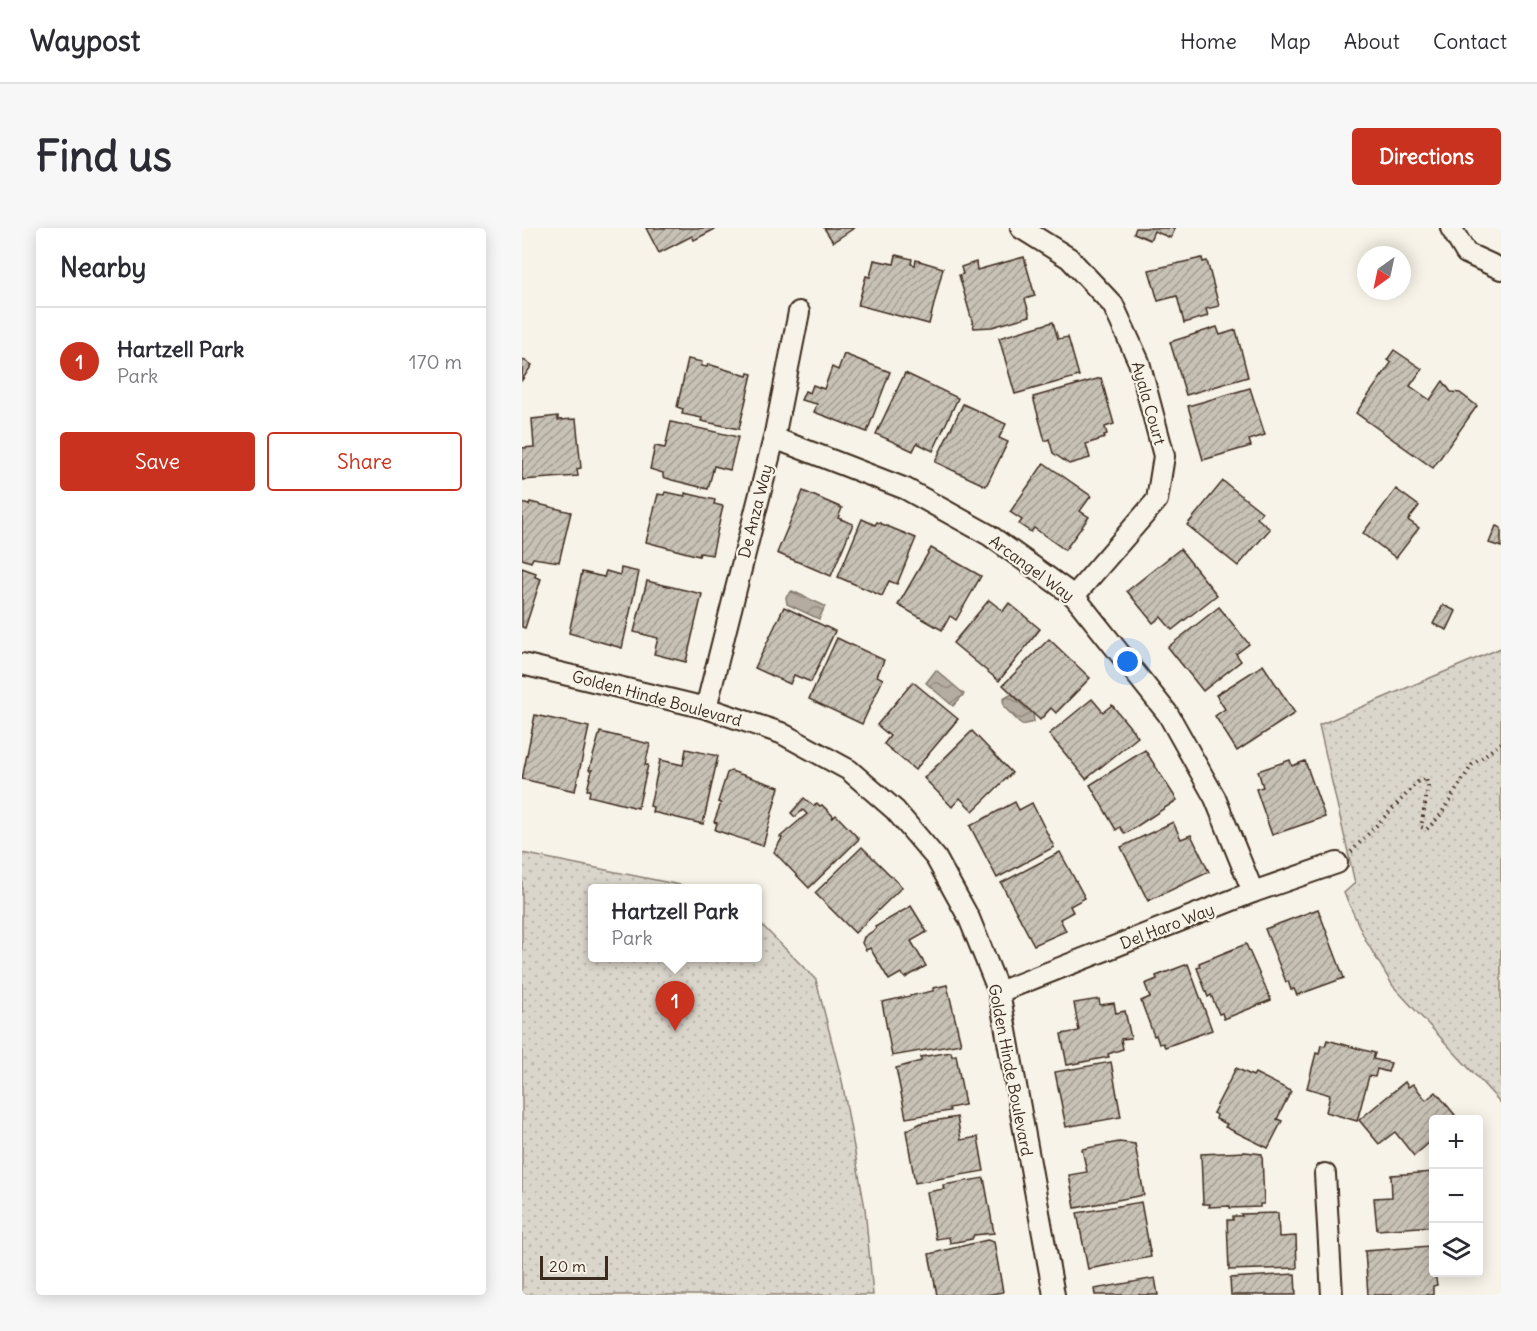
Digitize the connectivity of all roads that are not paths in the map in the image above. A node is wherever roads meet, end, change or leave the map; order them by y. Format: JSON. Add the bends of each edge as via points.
{"nodes":[{"id":1,"x":1021,"y":228,"type":"edge"},
{"id":2,"x":1451,"y":228,"type":"edge"},
{"id":3,"x":1501,"y":269,"type":"edge"},
{"id":4,"x":799,"y":312,"type":"dead end"},
{"id":5,"x":774,"y":438,"type":"junction"},
{"id":6,"x":1074,"y":596,"type":"junction"},
{"id":7,"x":522,"y":664,"type":"edge"},
{"id":8,"x":706,"y":708,"type":"junction"},
{"id":9,"x":1337,"y":863,"type":"road end"},
{"id":10,"x":1253,"y":892,"type":"junction"},
{"id":11,"x":999,"y":992,"type":"junction"},
{"id":12,"x":1325,"y":1173,"type":"dead end"},
{"id":13,"x":1054,"y":1295,"type":"edge"},
{"id":14,"x":1332,"y":1295,"type":"edge"}],
"edges":[{"from":1,"to":6,"type":"street","name":"Ayala Court","via":[[1069,258],[1113,305],[1139,362],[1164,456],[1157,500]]},
{"from":2,"to":3,"type":"street","via":[[1466,253]]},
{"from":4,"to":5,"type":"street","name":"De Anza Way"},
{"from":5,"to":6,"type":"street","name":"Arcangel Way","via":[[906,489],[989,535]]},
{"from":5,"to":8,"type":"street","name":"De Anza Way"},
{"from":6,"to":10,"type":"street","name":"Arcangel Way","via":[[1168,714],[1215,798]]},
{"from":7,"to":8,"type":"street","name":"Golden Hinde Boulevard"},
{"from":8,"to":11,"type":"street","name":"Golden Hinde Boulevard","via":[[781,733],[849,770],[895,810],[936,858],[969,918]]},
{"from":9,"to":10,"type":"street","name":"Del Haro Way"},
{"from":10,"to":11,"type":"street","name":"Del Haro Way"},
{"from":11,"to":13,"type":"street","name":"Golden Hinde Boulevard"},
{"from":12,"to":14,"type":"street"}]}
